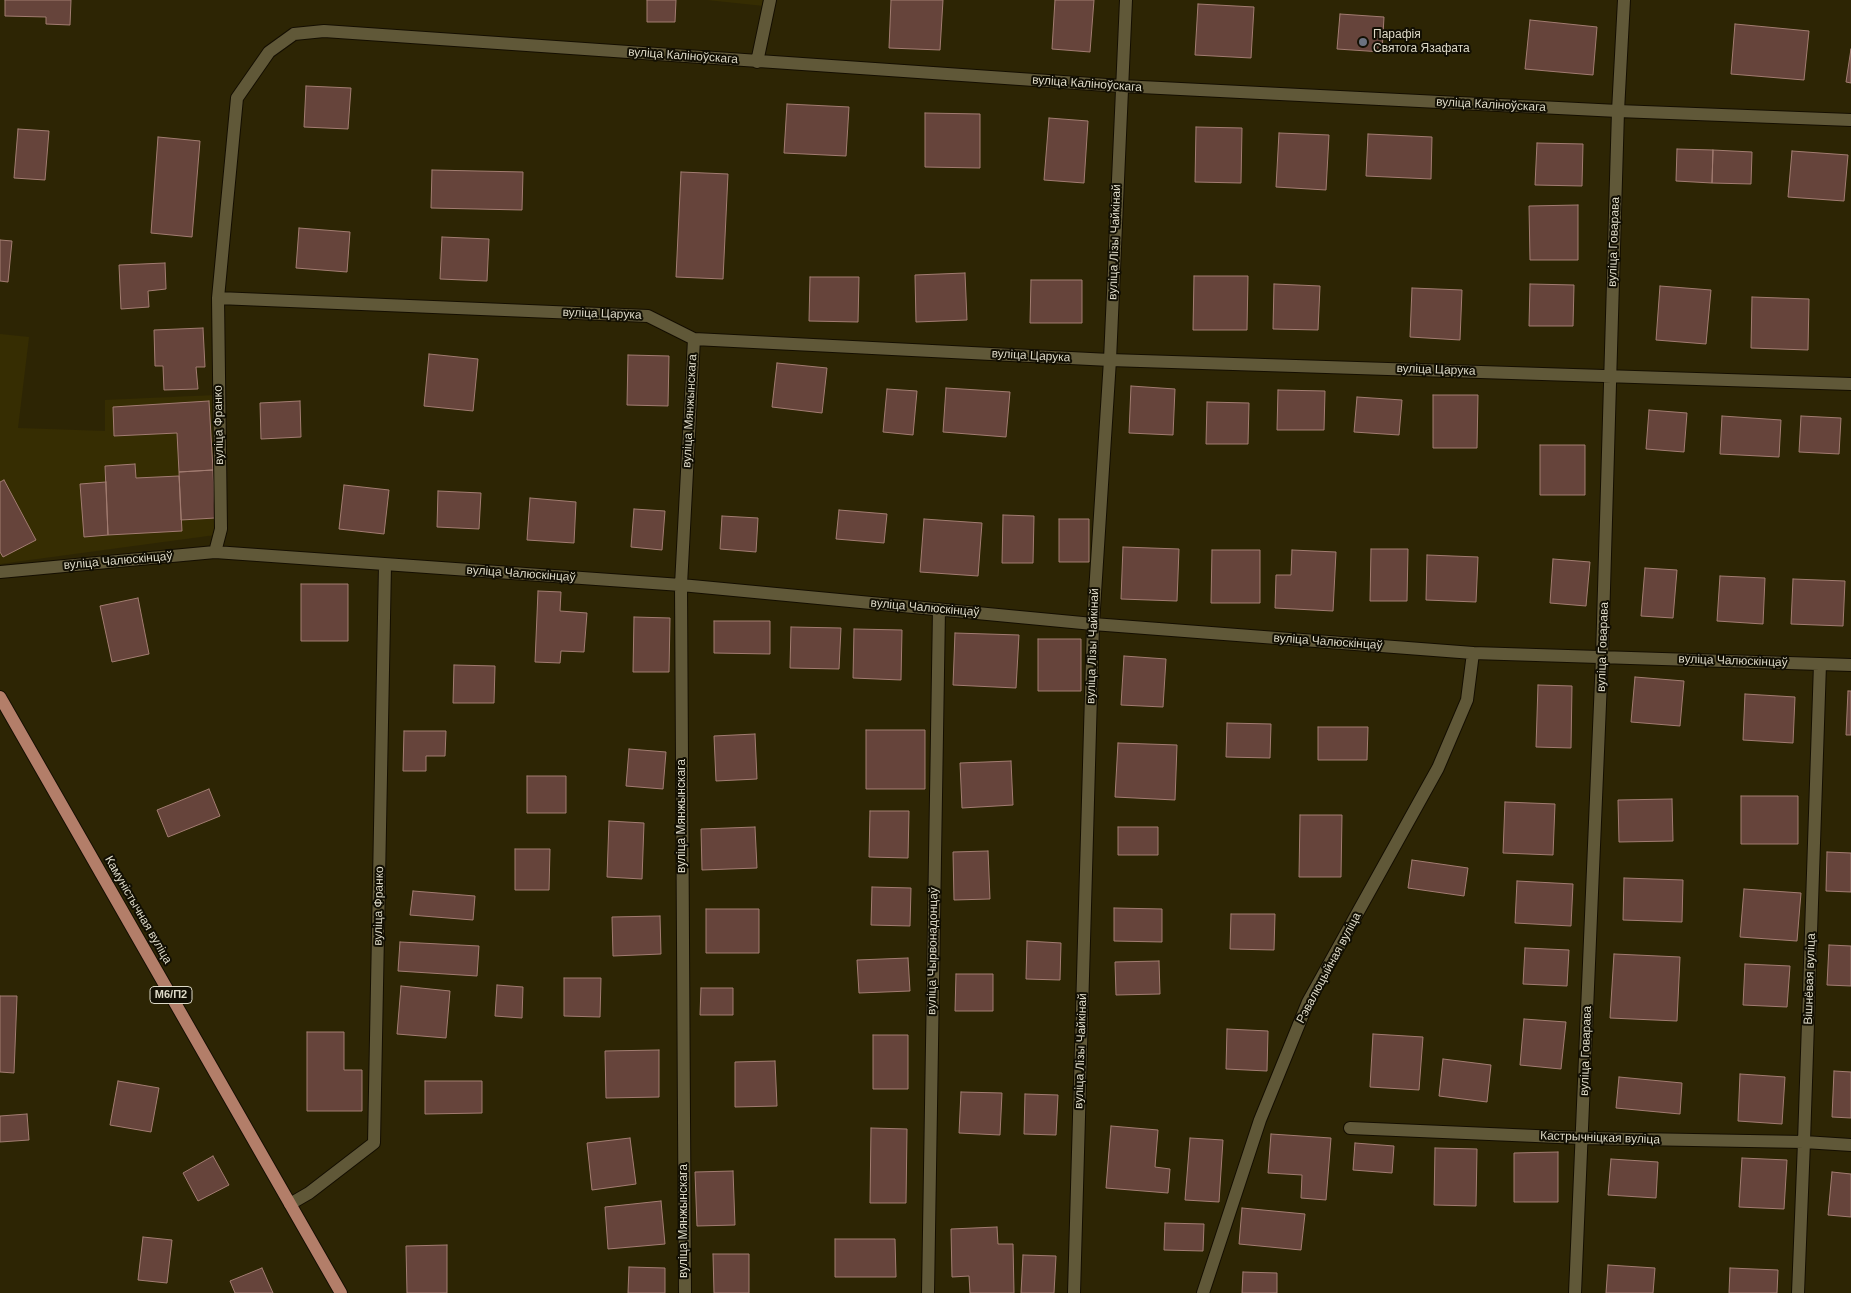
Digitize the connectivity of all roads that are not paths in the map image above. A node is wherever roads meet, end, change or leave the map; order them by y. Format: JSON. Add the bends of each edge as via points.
{"nodes":[{"id":1,"x":770,"y":0,"type":"edge"},
{"id":2,"x":1126,"y":0,"type":"edge"},
{"id":3,"x":1624,"y":0,"type":"edge"},
{"id":4,"x":756,"y":62,"type":"junction"},
{"id":5,"x":1121,"y":86,"type":"junction"},
{"id":6,"x":1618,"y":111,"type":"junction"},
{"id":7,"x":1851,"y":120,"type":"edge"},
{"id":8,"x":218,"y":298,"type":"junction"},
{"id":9,"x":694,"y":339,"type":"junction"},
{"id":10,"x":1110,"y":360,"type":"junction"},
{"id":11,"x":1610,"y":376,"type":"junction"},
{"id":12,"x":1851,"y":384,"type":"edge"},
{"id":13,"x":215,"y":552,"type":"junction"},
{"id":14,"x":385,"y":565,"type":"junction"},
{"id":15,"x":0,"y":572,"type":"edge"},
{"id":16,"x":681,"y":585,"type":"junction"},
{"id":17,"x":939,"y":609,"type":"junction"},
{"id":18,"x":1093,"y":624,"type":"junction"},
{"id":19,"x":1473,"y":653,"type":"junction"},
{"id":20,"x":1602,"y":657,"type":"junction"},
{"id":21,"x":1820,"y":664,"type":"junction"},
{"id":22,"x":1851,"y":665,"type":"edge"},
{"id":23,"x":0,"y":697,"type":"edge"},
{"id":24,"x":1350,"y":1128,"type":"dead end"},
{"id":25,"x":1582,"y":1138,"type":"junction"},
{"id":26,"x":1804,"y":1142,"type":"junction"},
{"id":27,"x":1851,"y":1145,"type":"edge"},
{"id":28,"x":290,"y":1204,"type":"junction"},
{"id":29,"x":340,"y":1293,"type":"edge"},
{"id":30,"x":684,"y":1293,"type":"edge"},
{"id":31,"x":928,"y":1293,"type":"edge"},
{"id":32,"x":1074,"y":1293,"type":"edge"},
{"id":33,"x":1203,"y":1293,"type":"edge"},
{"id":34,"x":1575,"y":1293,"type":"edge"},
{"id":35,"x":1798,"y":1293,"type":"edge"}],
"edges":[{"from":1,"to":4,"type":"street"},
{"from":2,"to":5,"type":"street","name":"вуліца Лізы Чайкінай"},
{"from":3,"to":6,"type":"street","name":"вуліца Говарава"},
{"from":4,"to":5,"type":"street","name":"вуліца Каліноўскага"},
{"from":4,"to":8,"type":"street","name":"вуліца Каліноўскага","via":[[324,31],[294,34],[268,52],[237,98]]},
{"from":5,"to":6,"type":"street","name":"вуліца Каліноўскага"},
{"from":5,"to":10,"type":"street","name":"вуліца Лізы Чайкінай"},
{"from":6,"to":7,"type":"street","name":"вуліца Каліноўскага"},
{"from":6,"to":11,"type":"street","name":"вуліца Говарава"},
{"from":8,"to":9,"type":"street","name":"вуліца Царука","via":[[648,316]]},
{"from":8,"to":13,"type":"street","name":"вуліца Франко","via":[[221,528]]},
{"from":9,"to":10,"type":"street","name":"вуліца Царука"},
{"from":9,"to":16,"type":"street","name":"вуліца Мянжынскага"},
{"from":10,"to":11,"type":"street","name":"вуліца Царука"},
{"from":10,"to":18,"type":"street","name":"вуліца Лізы Чайкінай"},
{"from":11,"to":12,"type":"street","name":"вуліца Царука"},
{"from":11,"to":20,"type":"street","name":"вуліца Говарава"},
{"from":13,"to":14,"type":"street","name":"вуліца Чалюскінцаў"},
{"from":13,"to":15,"type":"street","name":"вуліца Чалюскінцаў"},
{"from":14,"to":16,"type":"street","name":"вуліца Чалюскінцаў"},
{"from":14,"to":28,"type":"street","name":"вуліца Франко","via":[[374,1143]]},
{"from":16,"to":17,"type":"street","name":"вуліца Чалюскінцаў"},
{"from":16,"to":30,"type":"street","name":"вуліца Мянжынскага"},
{"from":17,"to":18,"type":"street","name":"вуліца Чалюскінцаў"},
{"from":17,"to":31,"type":"street","name":"вуліца Чырвонадонцаў"},
{"from":18,"to":19,"type":"street","name":"вуліца Чалюскінцаў"},
{"from":18,"to":32,"type":"street","name":"вуліца Лізы Чайкінай"},
{"from":19,"to":20,"type":"street","name":"вуліца Чалюскінцаў"},
{"from":19,"to":33,"type":"street","name":"Рэвалюцыйная вуліца","via":[[1467,700],[1438,768],[1308,1002],[1260,1120]]},
{"from":20,"to":21,"type":"street","name":"вуліца Чалюскінцаў"},
{"from":20,"to":25,"type":"street","name":"вуліца Говарава"},
{"from":21,"to":22,"type":"street","name":"вуліца Чалюскінцаў"},
{"from":21,"to":26,"type":"street","name":"Вішнёвая вуліца"},
{"from":23,"to":28,"type":"main road","name":"Камуністычная вуліца","number":"М6/П2"},
{"from":24,"to":25,"type":"street","name":"Кастрычніцкая вуліца"},
{"from":25,"to":26,"type":"street","name":"Кастрычніцкая вуліца"},
{"from":25,"to":34,"type":"street","name":"вуліца Говарава"},
{"from":26,"to":27,"type":"street","name":"Кастрычніцкая вуліца"},
{"from":26,"to":35,"type":"street","name":"Вішнёвая вуліца"},
{"from":28,"to":29,"type":"main road","name":"Камуністычная вуліца","number":"М6/П2"}]}
